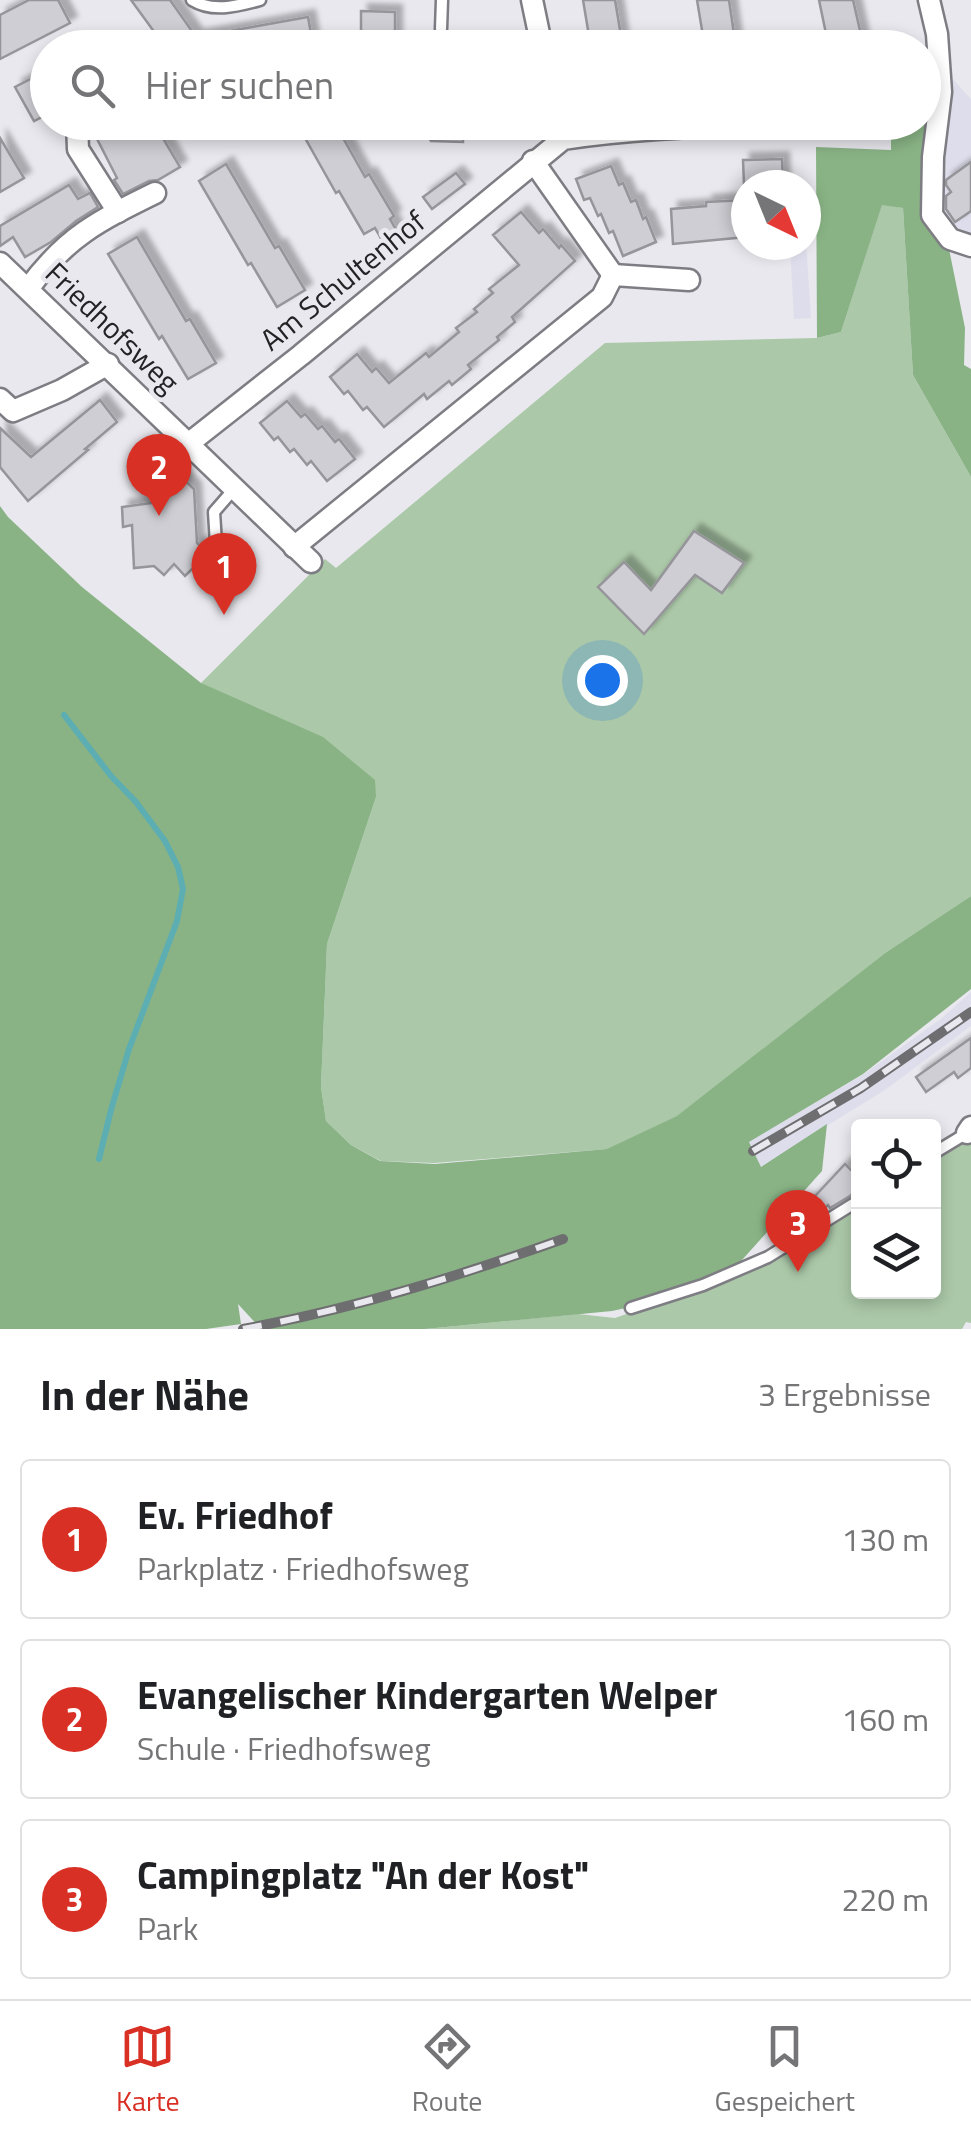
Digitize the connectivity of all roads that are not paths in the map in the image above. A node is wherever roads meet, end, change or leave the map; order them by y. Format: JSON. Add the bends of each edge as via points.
{"nodes":[{"id":1,"x":192,"y":0,"type":"edge"},
{"id":2,"x":260,"y":0,"type":"edge"},
{"id":3,"x":442,"y":0,"type":"edge"},
{"id":4,"x":532,"y":0,"type":"edge"},
{"id":5,"x":929,"y":0,"type":"edge"},
{"id":6,"x":441,"y":30,"type":"dead end"},
{"id":7,"x":538,"y":30,"type":"edge"},
{"id":8,"x":936,"y":30,"type":"edge"},
{"id":9,"x":78,"y":140,"type":"edge"},
{"id":10,"x":553,"y":140,"type":"edge"},
{"id":11,"x":934,"y":140,"type":"edge"},
{"id":12,"x":533,"y":162,"type":"junction"},
{"id":13,"x":155,"y":194,"type":"dead end"},
{"id":14,"x":118,"y":212,"type":"junction"},
{"id":15,"x":971,"y":246,"type":"edge"},
{"id":16,"x":0,"y":264,"type":"edge"},
{"id":17,"x":614,"y":275,"type":"junction"},
{"id":18,"x":689,"y":280,"type":"dead end"},
{"id":19,"x":28,"y":289,"type":"junction"},
{"id":20,"x":108,"y":364,"type":"junction"},
{"id":21,"x":0,"y":398,"type":"edge"},
{"id":22,"x":188,"y":444,"type":"junction"},
{"id":23,"x":234,"y":489,"type":"junction"},
{"id":24,"x":294,"y":547,"type":"junction"},
{"id":25,"x":217,"y":559,"type":"dead end"},
{"id":26,"x":312,"y":562,"type":"dead end"},
{"id":27,"x":969,"y":1130,"type":"edge"},
{"id":28,"x":941,"y":1149,"type":"edge"},
{"id":29,"x":851,"y":1205,"type":"edge"},
{"id":30,"x":631,"y":1308,"type":"dead end"}],
"edges":[{"from":1,"to":2,"type":"lane","via":[[210,8]]},
{"from":3,"to":6,"type":"lane"},
{"from":4,"to":7,"type":"street"},
{"from":5,"to":8,"type":"street"},
{"from":9,"to":14,"type":"street"},
{"from":10,"to":12,"type":"street","name":"Am Schultenhof"},
{"from":11,"to":15,"type":"street","via":[[932,215],[950,239]]},
{"from":12,"to":17,"type":"street"},
{"from":12,"to":22,"type":"street","name":"Am Schultenhof"},
{"from":13,"to":14,"type":"street"},
{"from":14,"to":19,"type":"street","via":[[70,241]]},
{"from":16,"to":19,"type":"street","name":"Friedhofsweg"},
{"from":17,"to":18,"type":"street"},
{"from":17,"to":24,"type":"street","via":[[602,297]]},
{"from":19,"to":20,"type":"street","name":"Friedhofsweg"},
{"from":20,"to":21,"type":"street","via":[[12,411]]},
{"from":20,"to":22,"type":"street","name":"Friedhofsweg"},
{"from":22,"to":23,"type":"street","name":"Friedhofsweg"},
{"from":23,"to":24,"type":"street","name":"Friedhofsweg"},
{"from":23,"to":25,"type":"lane","via":[[214,512]]},
{"from":24,"to":26,"type":"street","name":"Friedhofsweg"},
{"from":27,"to":28,"type":"lane"},
{"from":29,"to":30,"type":"lane","via":[[768,1257]]}]}
